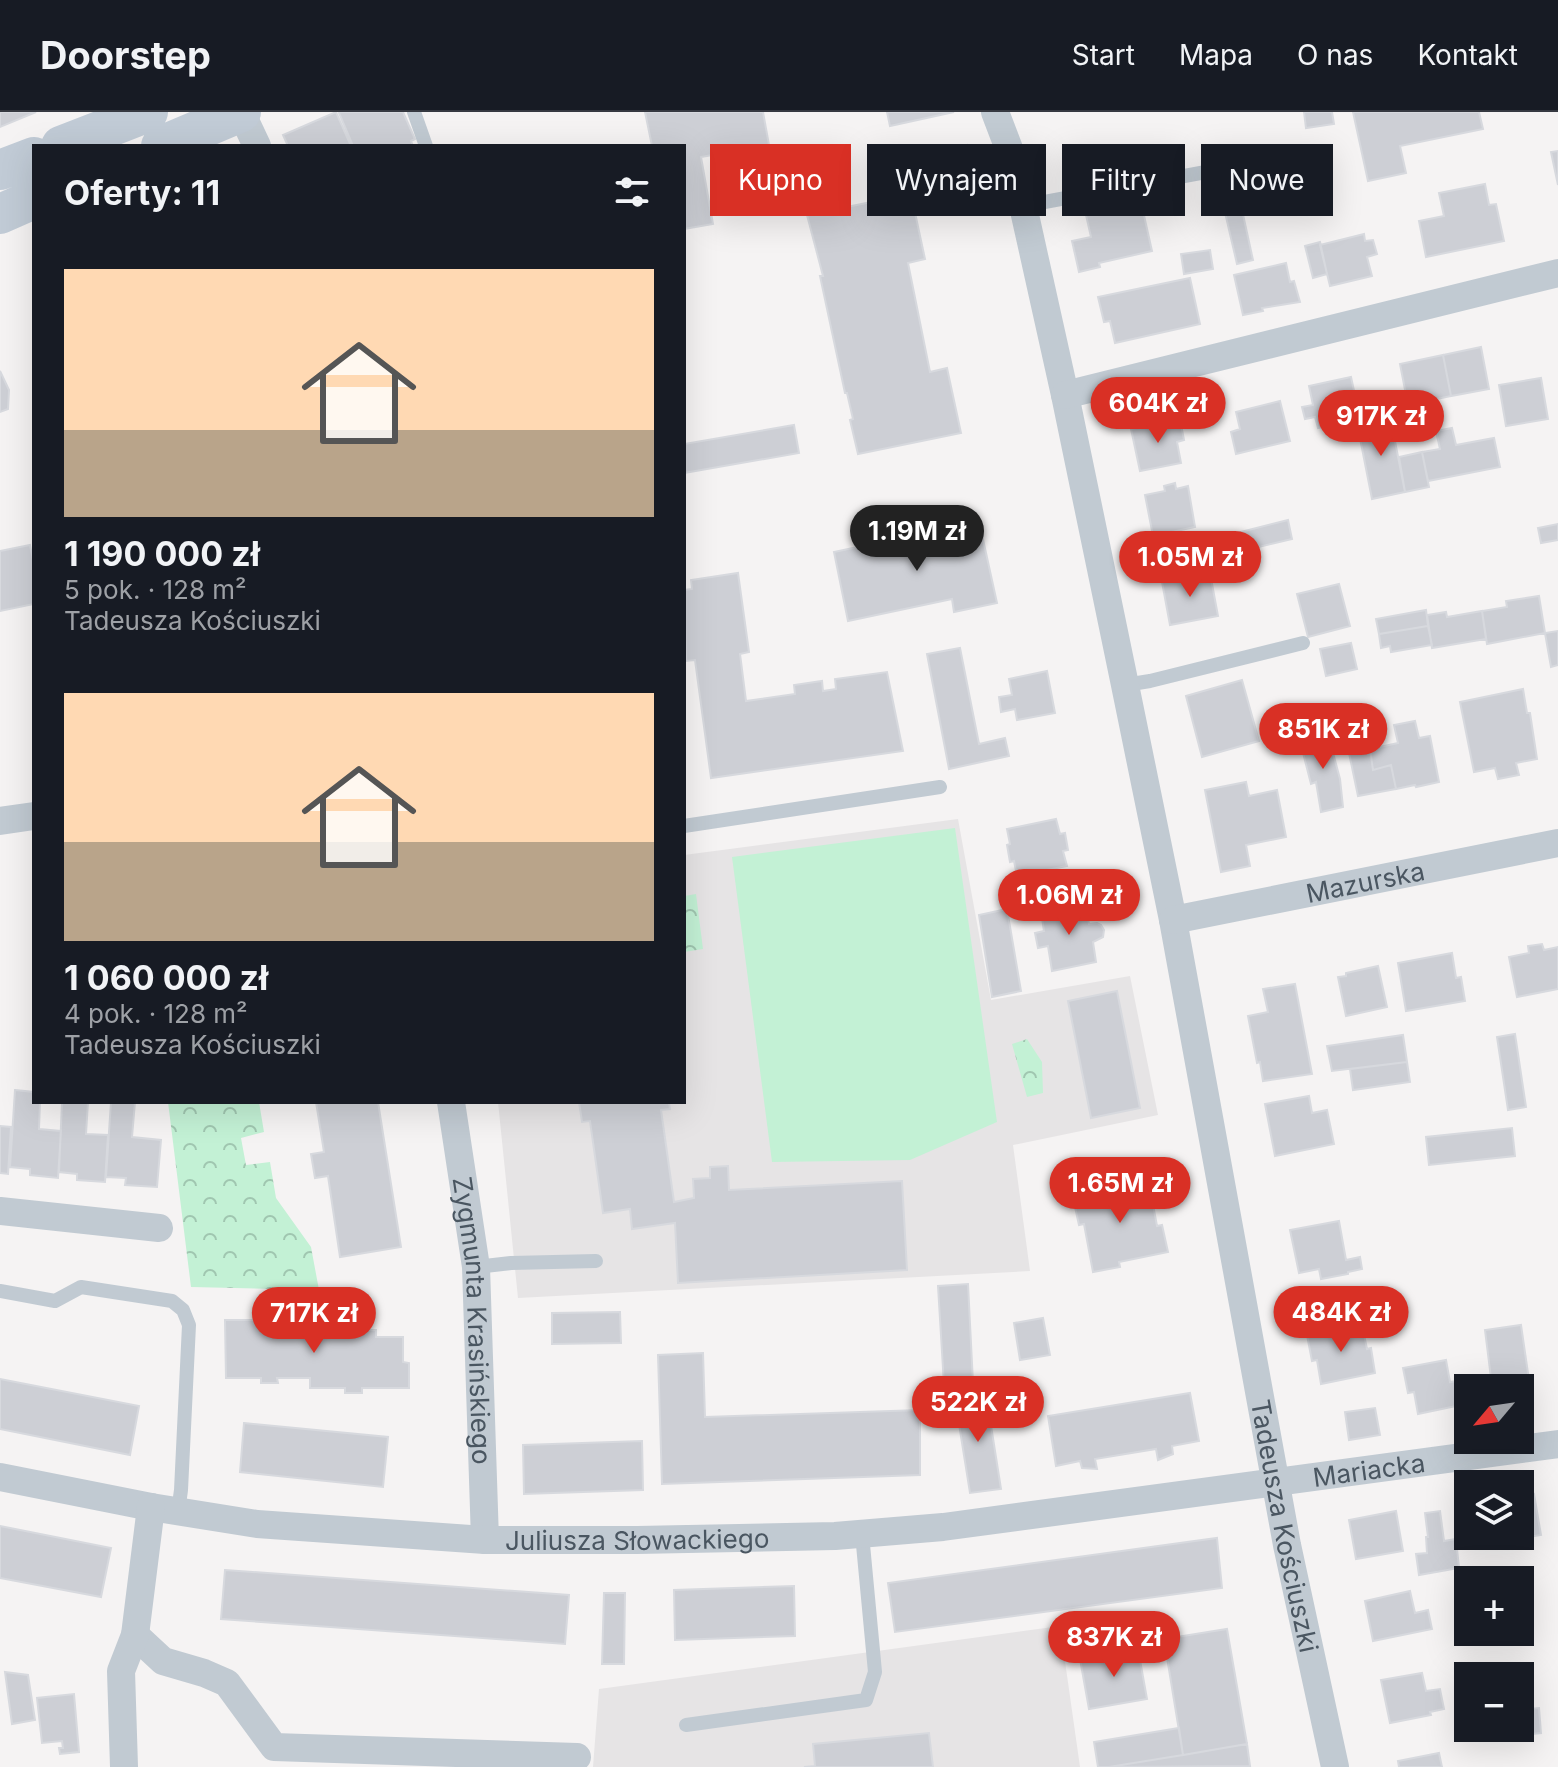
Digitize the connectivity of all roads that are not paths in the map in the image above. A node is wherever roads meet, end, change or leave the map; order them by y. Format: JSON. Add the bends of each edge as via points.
{"nodes":[{"id":1,"x":148,"y":112,"type":"edge"},
{"id":2,"x":241,"y":112,"type":"edge"},
{"id":3,"x":414,"y":112,"type":"edge"},
{"id":4,"x":995,"y":112,"type":"edge"},
{"id":5,"x":1011,"y":112,"type":"edge"},
{"id":6,"x":66,"y":144,"type":"edge"},
{"id":7,"x":166,"y":144,"type":"edge"},
{"id":8,"x":256,"y":144,"type":"edge"},
{"id":9,"x":425,"y":144,"type":"edge"},
{"id":10,"x":1007,"y":144,"type":"edge"},
{"id":11,"x":1011,"y":144,"type":"edge"},
{"id":12,"x":32,"y":158,"type":"edge"},
{"id":13,"x":0,"y":170,"type":"edge"},
{"id":14,"x":1201,"y":173,"type":"edge"},
{"id":15,"x":32,"y":200,"type":"edge"},
{"id":16,"x":1046,"y":202,"type":"edge"},
{"id":17,"x":0,"y":214,"type":"edge"},
{"id":18,"x":1025,"y":216,"type":"edge"},
{"id":19,"x":1558,"y":273,"type":"edge"},
{"id":20,"x":1065,"y":395,"type":"junction"},
{"id":21,"x":1303,"y":643,"type":"dead end"},
{"id":22,"x":1125,"y":685,"type":"junction"},
{"id":23,"x":940,"y":787,"type":"dead end"},
{"id":24,"x":32,"y":816,"type":"edge"},
{"id":25,"x":0,"y":821,"type":"edge"},
{"id":26,"x":686,"y":826,"type":"edge"},
{"id":27,"x":1558,"y":843,"type":"edge"},
{"id":28,"x":1173,"y":920,"type":"junction"},
{"id":29,"x":451,"y":1104,"type":"edge"},
{"id":30,"x":0,"y":1211,"type":"edge"},
{"id":31,"x":159,"y":1228,"type":"dead end"},
{"id":32,"x":596,"y":1261,"type":"dead end"},
{"id":33,"x":476,"y":1267,"type":"junction"},
{"id":34,"x":0,"y":1291,"type":"edge"},
{"id":35,"x":1558,"y":1444,"type":"edge"},
{"id":36,"x":0,"y":1477,"type":"edge"},
{"id":37,"x":1275,"y":1481,"type":"junction"},
{"id":38,"x":164,"y":1510,"type":"junction"},
{"id":39,"x":862,"y":1534,"type":"junction"},
{"id":40,"x":485,"y":1540,"type":"junction"},
{"id":41,"x":135,"y":1635,"type":"junction"},
{"id":42,"x":686,"y":1725,"type":"dead end"},
{"id":43,"x":577,"y":1757,"type":"dead end"},
{"id":44,"x":124,"y":1767,"type":"edge"},
{"id":45,"x":1335,"y":1767,"type":"edge"}],
"edges":[{"from":1,"to":6,"type":"street"},
{"from":2,"to":7,"type":"street"},
{"from":2,"to":8,"type":"street"},
{"from":3,"to":9,"type":"lane"},
{"from":4,"to":10,"type":"street","name":"Tadeusza Kościuszki"},
{"from":5,"to":11,"type":"street","name":"Tadeusza Kościuszki"},
{"from":12,"to":13,"type":"street"},
{"from":14,"to":16,"type":"lane"},
{"from":15,"to":17,"type":"street"},
{"from":18,"to":20,"type":"street","name":"Tadeusza Kościuszki"},
{"from":19,"to":20,"type":"street"},
{"from":20,"to":22,"type":"street","name":"Tadeusza Kościuszki"},
{"from":21,"to":22,"type":"lane"},
{"from":22,"to":28,"type":"street","name":"Tadeusza Kościuszki"},
{"from":23,"to":26,"type":"lane"},
{"from":24,"to":25,"type":"street"},
{"from":27,"to":28,"type":"street","name":"Mazurska"},
{"from":28,"to":37,"type":"street","name":"Tadeusza Kościuszki"},
{"from":29,"to":33,"type":"street","name":"Zygmunta Krasińskiego"},
{"from":30,"to":31,"type":"street"},
{"from":32,"to":33,"type":"lane"},
{"from":33,"to":40,"type":"street","name":"Zygmunta Krasińskiego"},
{"from":34,"to":38,"type":"lane","via":[[55,1301],[81,1287],[172,1301],[183,1310],[189,1325],[181,1490]]},
{"from":35,"to":37,"type":"street","name":"Mariacka"},
{"from":36,"to":38,"type":"street","name":"Juliusza Słowackiego"},
{"from":37,"to":39,"type":"street","name":"Juliusza Słowackiego"},
{"from":37,"to":45,"type":"street","name":"Tadeusza Kościuszki"},
{"from":38,"to":40,"type":"street","name":"Juliusza Słowackiego","via":[[257,1524]]},
{"from":38,"to":41,"type":"street"},
{"from":39,"to":40,"type":"street","name":"Juliusza Słowackiego"},
{"from":39,"to":42,"type":"lane","via":[[875,1672],[866,1700]]},
{"from":41,"to":43,"type":"street","via":[[163,1661],[227,1683],[274,1747]]},
{"from":41,"to":44,"type":"street","via":[[121,1671]]}]}
